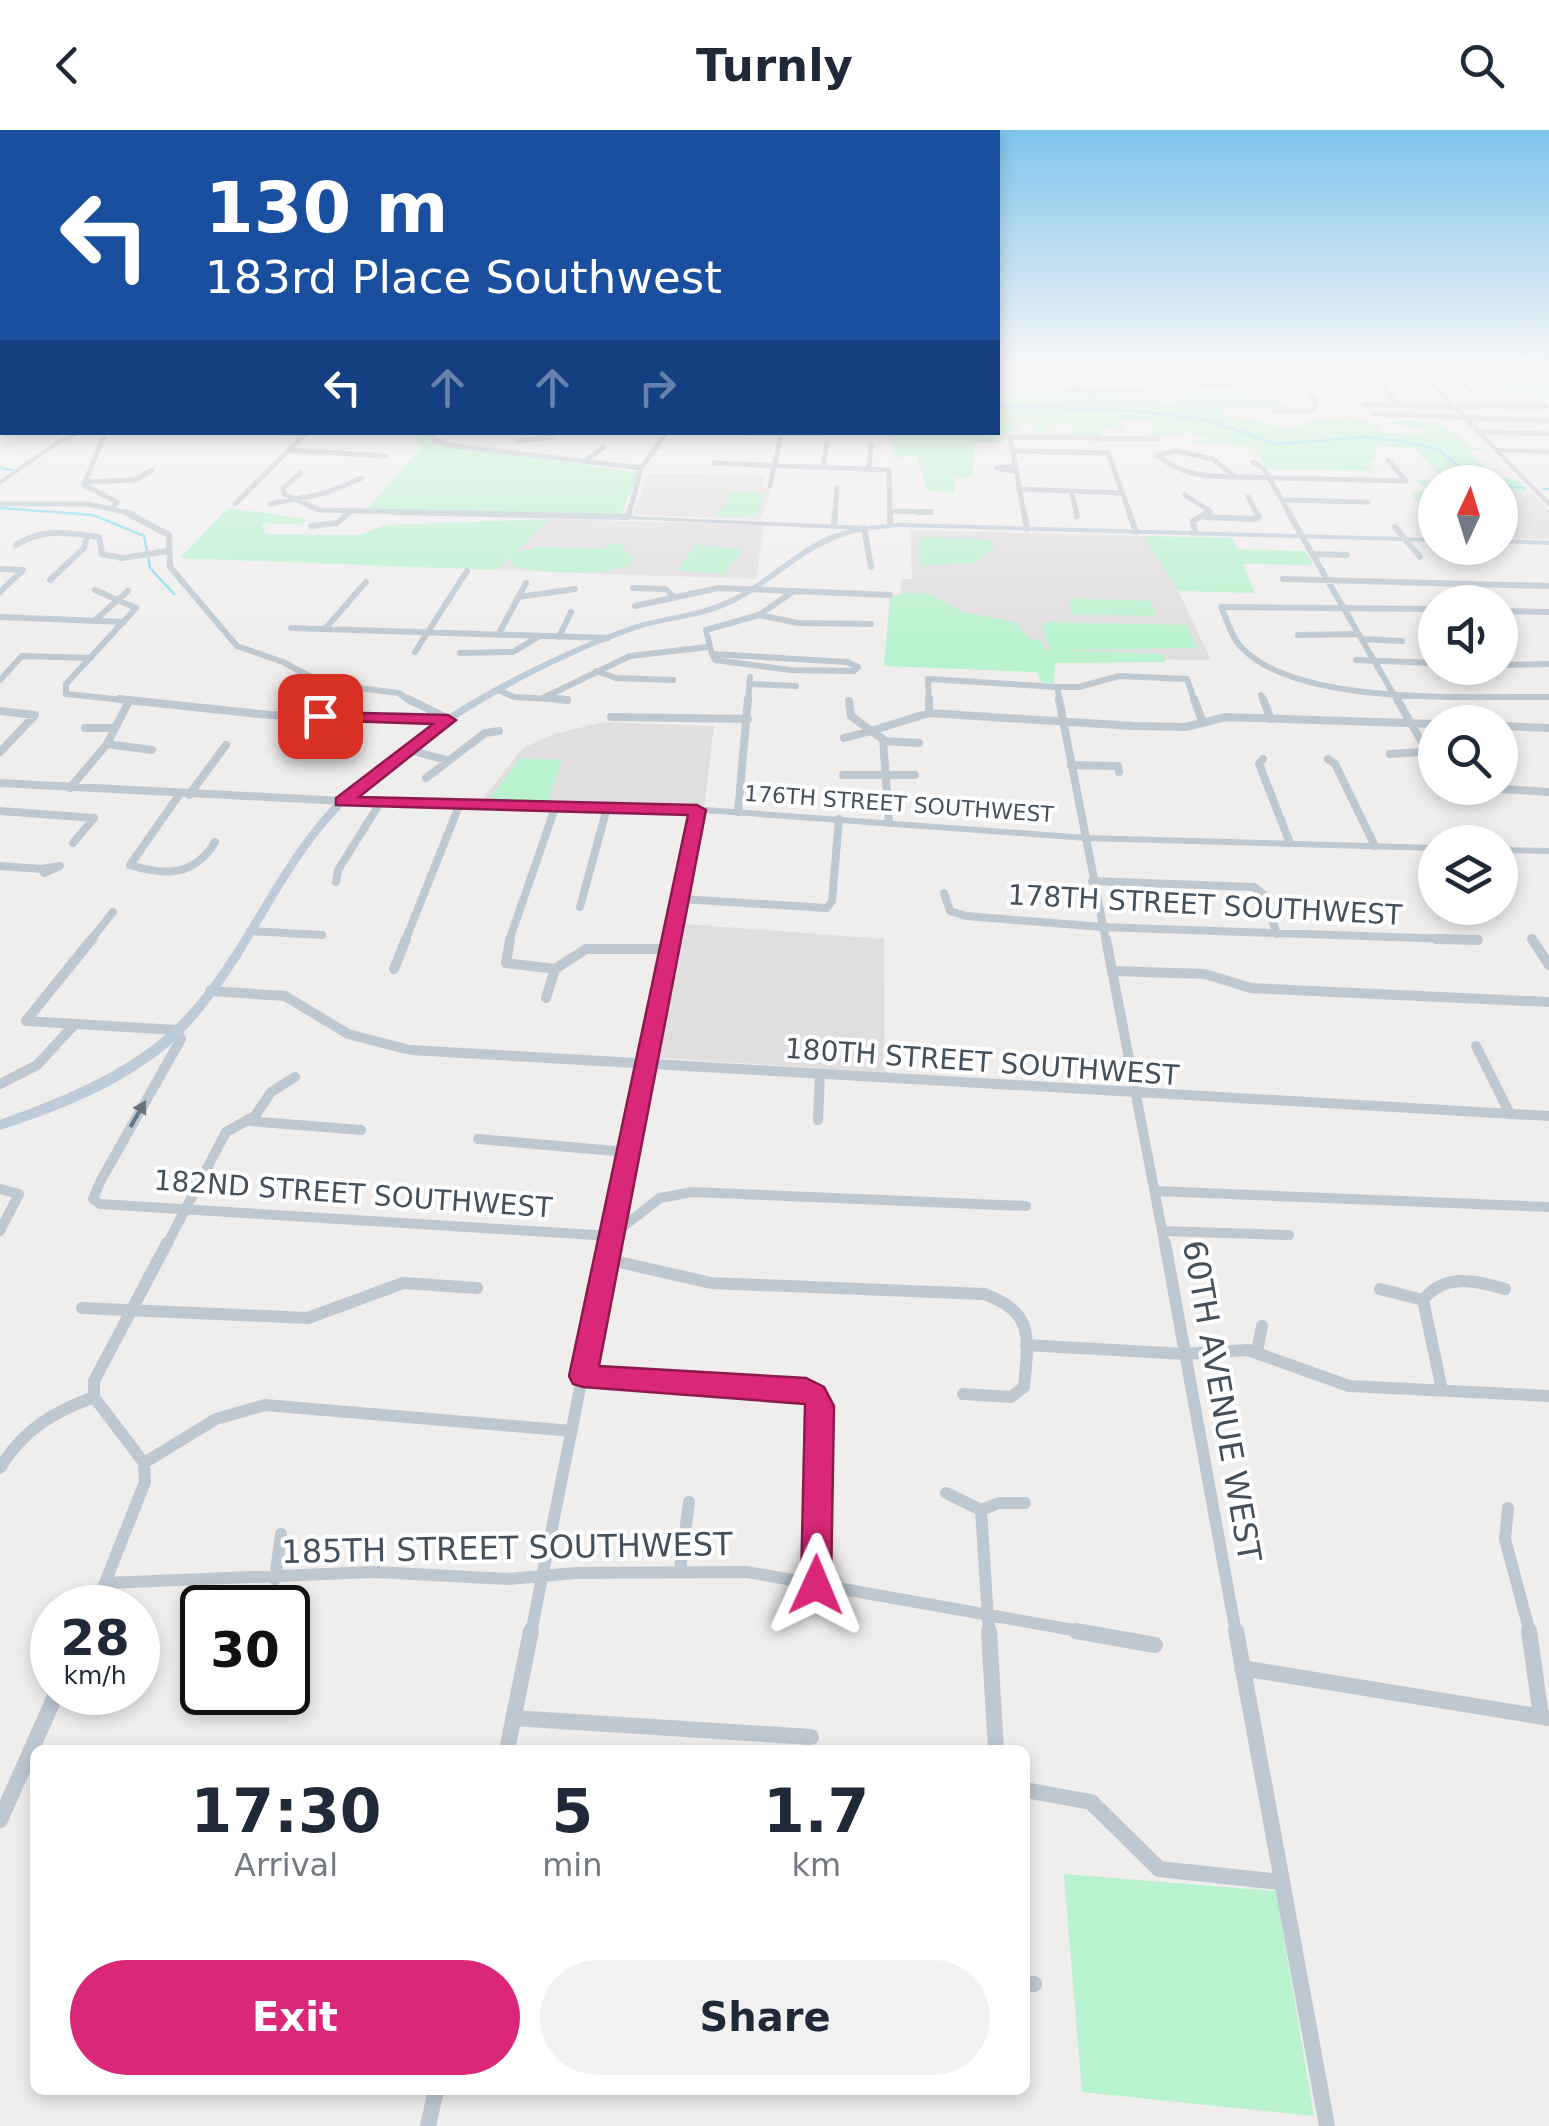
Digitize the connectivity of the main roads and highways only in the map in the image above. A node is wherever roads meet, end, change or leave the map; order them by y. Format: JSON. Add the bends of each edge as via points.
{"nodes":[{"id":1,"x":1418,"y":539,"type":"edge"},
{"id":2,"x":1518,"y":541,"type":"edge"},
{"id":3,"x":1549,"y":542,"type":"edge"},
{"id":4,"x":210,"y":991,"type":"joint"},
{"id":5,"x":177,"y":1030,"type":"joint"},
{"id":6,"x":0,"y":1125,"type":"edge"}],
"edges":[{"from":1,"to":4,"type":"main road","via":[[890,525],[814,543],[750,591],[608,638],[443,718],[342,801]]},
{"from":2,"to":3,"type":"main road"},
{"from":4,"to":5,"type":"main road"},
{"from":5,"to":6,"type":"main road","via":[[103,1084]]}]}
